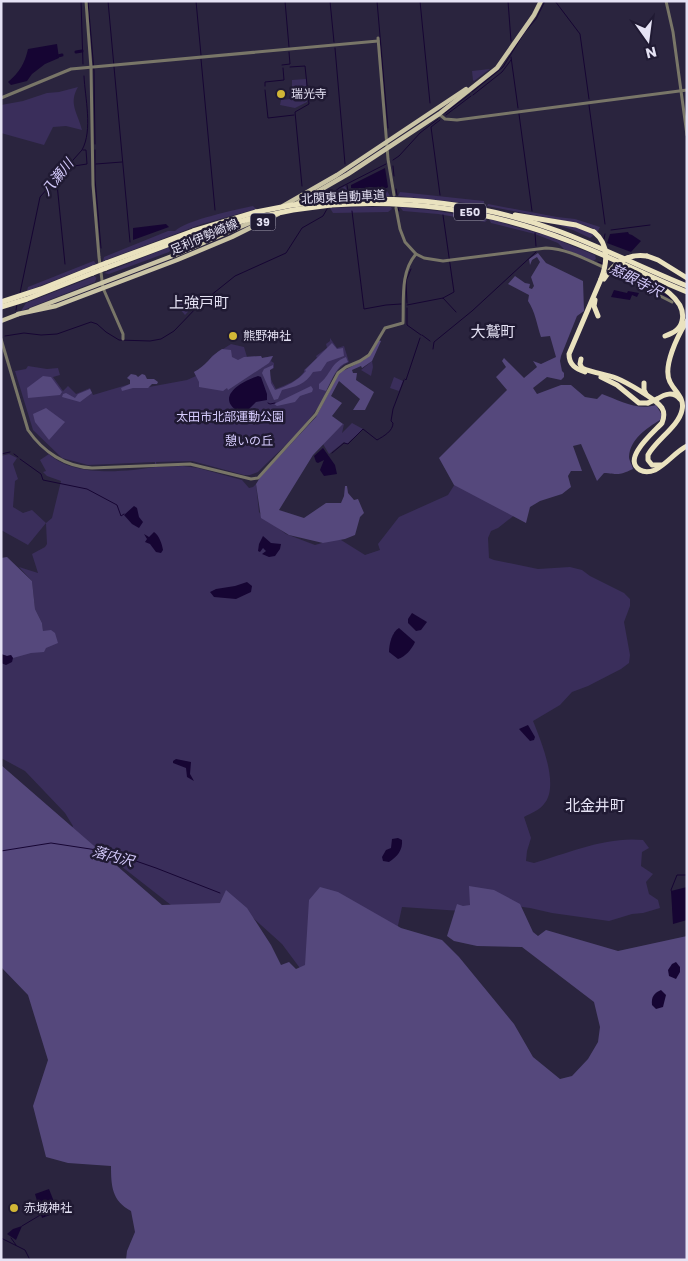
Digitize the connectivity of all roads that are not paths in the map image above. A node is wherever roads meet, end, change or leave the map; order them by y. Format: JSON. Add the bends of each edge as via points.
{"nodes":[{"id":1,"x":86,"y":1,"type":"edge"},
{"id":2,"x":541,"y":1,"type":"edge"},
{"id":3,"x":666,"y":1,"type":"edge"},
{"id":4,"x":91,"y":68,"type":"junction"},
{"id":5,"x":482,"y":79,"type":"junction"},
{"id":6,"x":681,"y":90,"type":"junction"},
{"id":7,"x":687,"y":90,"type":"edge"},
{"id":8,"x":1,"y":98,"type":"edge"},
{"id":9,"x":440,"y":106,"type":"junction"},
{"id":10,"x":439,"y":114,"type":"junction"},
{"id":11,"x":422,"y":119,"type":"junction"},
{"id":12,"x":687,"y":135,"type":"edge"},
{"id":13,"x":387,"y":142,"type":"junction"},
{"id":14,"x":388,"y":149,"type":"junction"},
{"id":15,"x":394,"y":195,"type":"dead end"},
{"id":16,"x":331,"y":203,"type":"junction"},
{"id":17,"x":396,"y":208,"type":"dead end"},
{"id":18,"x":477,"y":209,"type":"junction"},
{"id":19,"x":416,"y":254,"type":"junction"},
{"id":20,"x":603,"y":254,"type":"junction"},
{"id":21,"x":106,"y":266,"type":"junction"},
{"id":22,"x":687,"y":278,"type":"edge"},
{"id":23,"x":603,"y":279,"type":"junction"},
{"id":24,"x":102,"y":285,"type":"junction"},
{"id":25,"x":687,"y":286,"type":"edge"},
{"id":26,"x":687,"y":292,"type":"edge"},
{"id":27,"x":1,"y":302,"type":"edge"},
{"id":28,"x":11,"y":302,"type":"junction"},
{"id":29,"x":672,"y":302,"type":"dead end"},
{"id":30,"x":1,"y":307,"type":"edge"},
{"id":31,"x":598,"y":316,"type":"dead end"},
{"id":32,"x":1,"y":321,"type":"edge"},
{"id":33,"x":687,"y":322,"type":"edge"},
{"id":34,"x":665,"y":336,"type":"dead end"},
{"id":35,"x":1,"y":339,"type":"edge"},
{"id":36,"x":123,"y":339,"type":"dead end"},
{"id":37,"x":581,"y":359,"type":"dead end"},
{"id":38,"x":644,"y":382,"type":"dead end"},
{"id":39,"x":648,"y":397,"type":"junction"},
{"id":40,"x":683,"y":407,"type":"junction"},
{"id":41,"x":687,"y":446,"type":"edge"},
{"id":42,"x":666,"y":463,"type":"junction"}],
"edges":[{"from":1,"to":4,"type":"street"},
{"from":2,"to":5,"type":"main road","name":"足利伊勢崎線","number":"39","via":[[502,61]]},
{"from":3,"to":6,"type":"street","via":[[674,32]]},
{"from":4,"to":8,"type":"street","via":[[71,69]]},
{"from":4,"to":13,"type":"street","via":[[378,40]]},
{"from":4,"to":24,"type":"street","via":[[93,185]]},
{"from":5,"to":9,"type":"main road","name":"足利伊勢崎線","number":"39"},
{"from":5,"to":10,"type":"main road","name":"足利伊勢崎線","number":"39"},
{"from":6,"to":7,"type":"street"},
{"from":6,"to":10,"type":"street","via":[[457,120]]},
{"from":6,"to":12,"type":"street"},
{"from":9,"to":10,"type":"main road"},
{"from":9,"to":11,"type":"main road","name":"足利伊勢崎線","number":"39"},
{"from":10,"to":11,"type":"main road","via":[[432,113]]},
{"from":10,"to":14,"type":"main road","name":"足利伊勢崎線","number":"39"},
{"from":11,"to":13,"type":"main road","name":"足利伊勢崎線","number":"39"},
{"from":13,"to":14,"type":"street"},
{"from":13,"to":24,"type":"main road","name":"足利伊勢崎線","number":"39","via":[[327,181],[260,218]]},
{"from":14,"to":15,"type":"street"},
{"from":14,"to":24,"type":"main road","name":"足利伊勢崎線","number":"39","via":[[329,186],[245,231],[177,260]]},
{"from":16,"to":18,"type":"highway","name":"北関東自動車道","number":"E50","via":[[373,198],[403,199]]},
{"from":16,"to":20,"type":"highway","name":"北関東自動車道","number":"E50","via":[[417,205],[470,212],[536,229]]},
{"from":16,"to":21,"type":"highway","name":"北関東自動車道","number":"E50","bridge":true,"via":[[249,219]]},
{"from":16,"to":21,"type":"highway","name":"北関東自動車道","number":"E50","bridge":true,"via":[[292,205],[256,212],[193,231]]},
{"from":17,"to":19,"type":"street","via":[[402,236]]},
{"from":18,"to":23,"type":"highway","bridge":true,"via":[[576,225],[594,232],[606,249]]},
{"from":18,"to":25,"type":"highway","name":"北関東自動車道","number":"E50","via":[[559,232]]},
{"from":19,"to":29,"type":"street","via":[[443,261],[560,249]]},
{"from":19,"to":35,"type":"street","via":[[404,280],[403,323],[385,328],[369,355],[340,371],[312,419],[258,478],[190,464],[92,468],[61,461],[28,430]]},
{"from":20,"to":26,"type":"highway","name":"北関東自動車道","number":"E50"},
{"from":20,"to":34,"type":"highway","via":[[680,302],[684,312],[682,323],[676,331]]},
{"from":21,"to":28,"type":"highway","name":"北関東自動車道","number":"E50","bridge":true},
{"from":22,"to":23,"type":"highway","bridge":true,"via":[[658,260],[635,255],[620,261]]},
{"from":23,"to":31,"type":"highway","via":[[594,303]]},
{"from":23,"to":40,"type":"highway","bridge":true,"via":[[570,351],[569,360],[577,369],[612,382],[636,401],[648,403],[673,394]]},
{"from":24,"to":32,"type":"main road","name":"足利伊勢崎線","number":"39"},
{"from":24,"to":36,"type":"street"},
{"from":27,"to":28,"type":"highway","name":"北関東自動車道","number":"E50"},
{"from":28,"to":30,"type":"highway","name":"北関東自動車道","number":"E50"},
{"from":33,"to":40,"type":"highway","via":[[668,366],[669,380],[680,395]]},
{"from":37,"to":39,"type":"highway","via":[[582,368],[621,380]]},
{"from":38,"to":39,"type":"highway"},
{"from":39,"to":42,"type":"highway","via":[[661,407],[664,417],[637,451],[634,462],[638,469],[646,472]]},
{"from":40,"to":42,"type":"highway","via":[[677,420],[648,455],[652,465]]},
{"from":41,"to":42,"type":"highway"}]}
